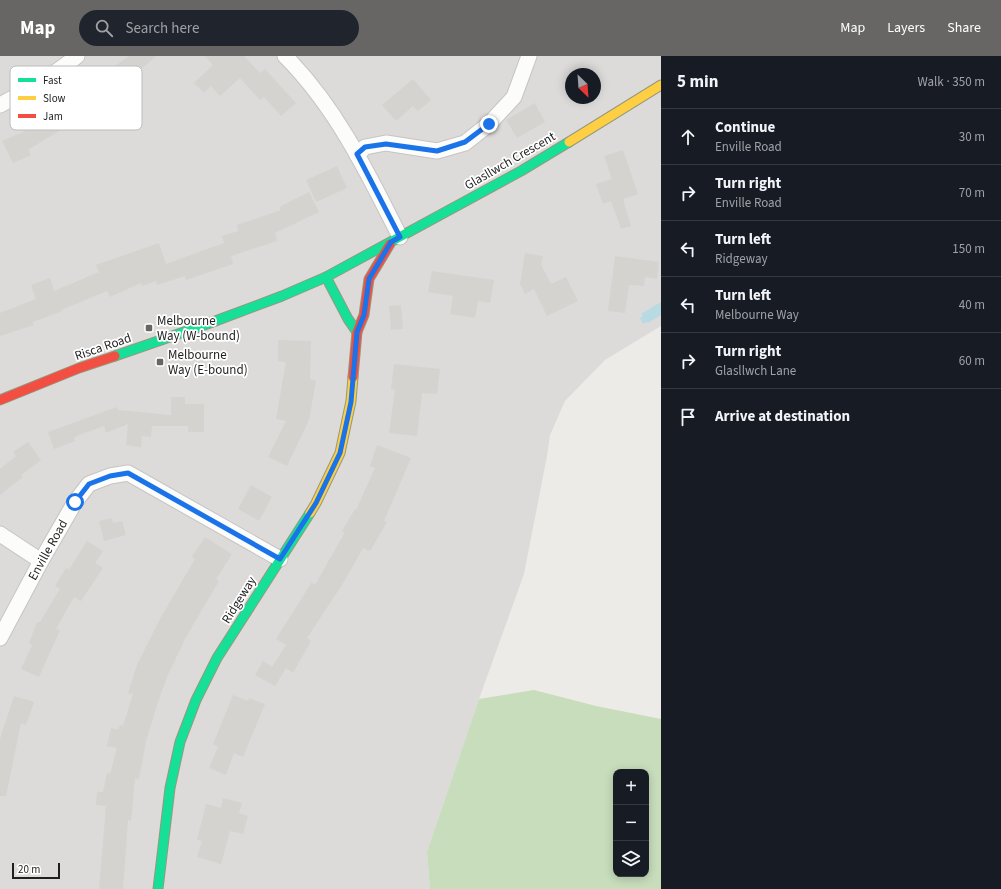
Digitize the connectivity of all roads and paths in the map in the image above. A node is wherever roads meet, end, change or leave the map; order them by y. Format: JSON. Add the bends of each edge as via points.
{"nodes":[{"id":1,"x":78,"y":56,"type":"edge"},
{"id":2,"x":285,"y":56,"type":"edge"},
{"id":3,"x":529,"y":56,"type":"edge"},
{"id":4,"x":66,"y":66,"type":"edge"},
{"id":5,"x":661,"y":85,"type":"edge"},
{"id":6,"x":10,"y":100,"type":"edge"},
{"id":7,"x":0,"y":105,"type":"edge"},
{"id":8,"x":357,"y":154,"type":"junction"},
{"id":9,"x":395,"y":239,"type":"junction"},
{"id":10,"x":370,"y":254,"type":"joint"},
{"id":11,"x":326,"y":277,"type":"junction"},
{"id":12,"x":357,"y":332,"type":"junction"},
{"id":13,"x":0,"y":400,"type":"edge"},
{"id":14,"x":0,"y":534,"type":"edge"},
{"id":15,"x":280,"y":559,"type":"junction"},
{"id":16,"x":41,"y":561,"type":"junction"},
{"id":17,"x":0,"y":638,"type":"edge"},
{"id":18,"x":158,"y":889,"type":"edge"}],
"edges":[{"from":1,"to":4,"type":"street"},
{"from":2,"to":8,"type":"street","via":[[321,97]]},
{"from":3,"to":8,"type":"street","via":[[514,97],[489,124],[465,142],[437,151],[386,144],[365,147]]},
{"from":5,"to":9,"type":"street","name":"Glasllwch Crescent","via":[[521,171]]},
{"from":6,"to":7,"type":"street"},
{"from":8,"to":9,"type":"street"},
{"from":9,"to":10,"type":"street","name":"Glasllwch Crescent"},
{"from":9,"to":12,"type":"street","name":"Ridgeway","via":[[369,279],[364,315]]},
{"from":10,"to":11,"type":"street","name":"Risca Road"},
{"from":11,"to":12,"type":"street"},
{"from":11,"to":13,"type":"street","name":"Risca Road","via":[[210,323],[79,368]]},
{"from":12,"to":15,"type":"street","name":"Ridgeway","via":[[351,402],[340,453],[316,503]]},
{"from":14,"to":16,"type":"street"},
{"from":15,"to":16,"type":"street","name":"Enville Road","via":[[128,473],[89,484],[75,502]]},
{"from":15,"to":18,"type":"street","name":"Ridgeway","via":[[217,658],[196,700],[180,742],[170,788]]},
{"from":16,"to":17,"type":"street","name":"Enville Road"}]}
